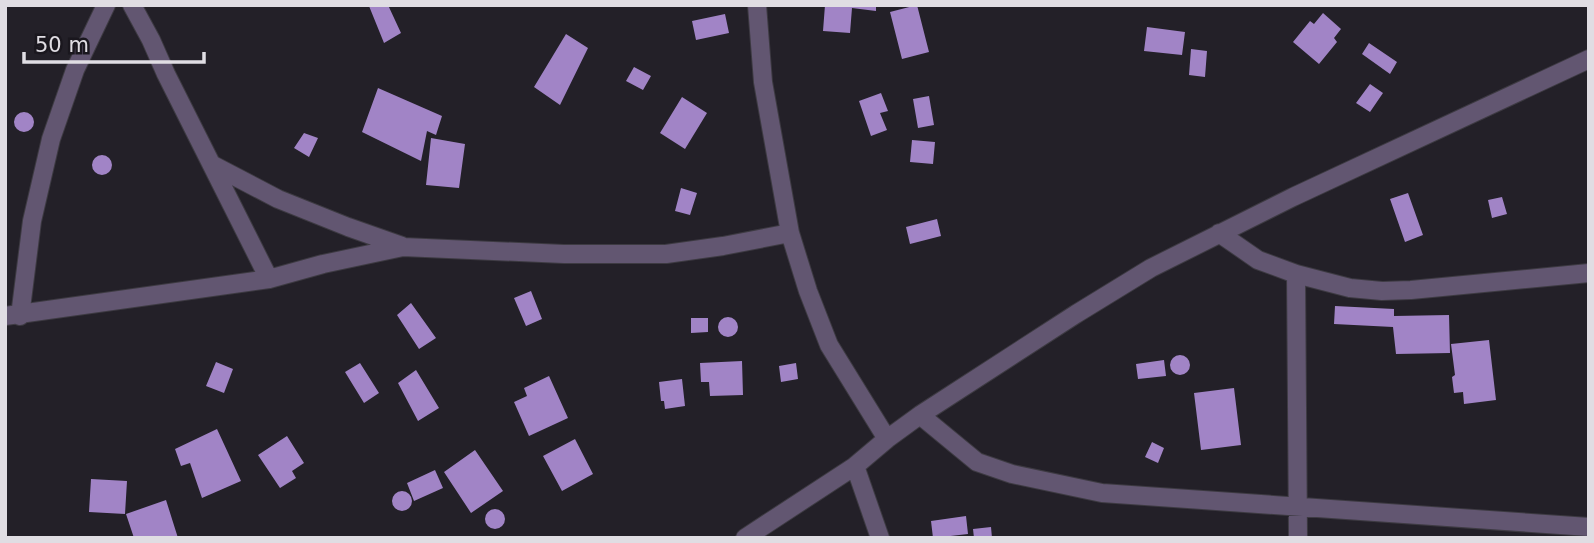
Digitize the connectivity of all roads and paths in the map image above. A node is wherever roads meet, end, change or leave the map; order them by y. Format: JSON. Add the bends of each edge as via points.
{"nodes":[{"id":1,"x":106,"y":5,"type":"edge"},
{"id":2,"x":132,"y":5,"type":"edge"},
{"id":3,"x":757,"y":5,"type":"edge"},
{"id":4,"x":1589,"y":59,"type":"edge"},
{"id":5,"x":213,"y":165,"type":"junction"},
{"id":6,"x":790,"y":233,"type":"junction"},
{"id":7,"x":1219,"y":233,"type":"junction"},
{"id":8,"x":402,"y":247,"type":"junction"},
{"id":9,"x":1589,"y":273,"type":"edge"},
{"id":10,"x":1296,"y":274,"type":"junction"},
{"id":11,"x":269,"y":279,"type":"junction"},
{"id":12,"x":12,"y":316,"type":"edge"},
{"id":13,"x":920,"y":415,"type":"junction"},
{"id":14,"x":887,"y":439,"type":"junction"},
{"id":15,"x":855,"y":466,"type":"junction"},
{"id":16,"x":1299,"y":507,"type":"junction"},
{"id":17,"x":1589,"y":527,"type":"edge"},
{"id":18,"x":745,"y":538,"type":"edge"},
{"id":19,"x":880,"y":538,"type":"edge"},
{"id":20,"x":1298,"y":538,"type":"edge"}],
"edges":[{"from":1,"to":12,"type":"street","via":[[75,70],[51,139]]},
{"from":2,"to":5,"type":"street"},
{"from":3,"to":6,"type":"street","via":[[763,82]]},
{"from":4,"to":7,"type":"street"},
{"from":5,"to":8,"type":"street","via":[[278,199]]},
{"from":5,"to":11,"type":"street"},
{"from":6,"to":8,"type":"street","via":[[666,254]]},
{"from":6,"to":14,"type":"street","via":[[829,345]]},
{"from":7,"to":10,"type":"street","via":[[1258,260]]},
{"from":7,"to":13,"type":"street","via":[[1140,274]]},
{"from":8,"to":11,"type":"street"},
{"from":9,"to":10,"type":"street","via":[[1382,291]]},
{"from":10,"to":16,"type":"street"},
{"from":11,"to":12,"type":"street"},
{"from":13,"to":14,"type":"street"},
{"from":13,"to":16,"type":"street","via":[[977,462],[1012,474],[1102,493]]},
{"from":14,"to":15,"type":"street"},
{"from":15,"to":18,"type":"street"},
{"from":15,"to":19,"type":"street"},
{"from":16,"to":17,"type":"street"},
{"from":16,"to":20,"type":"street"}]}
